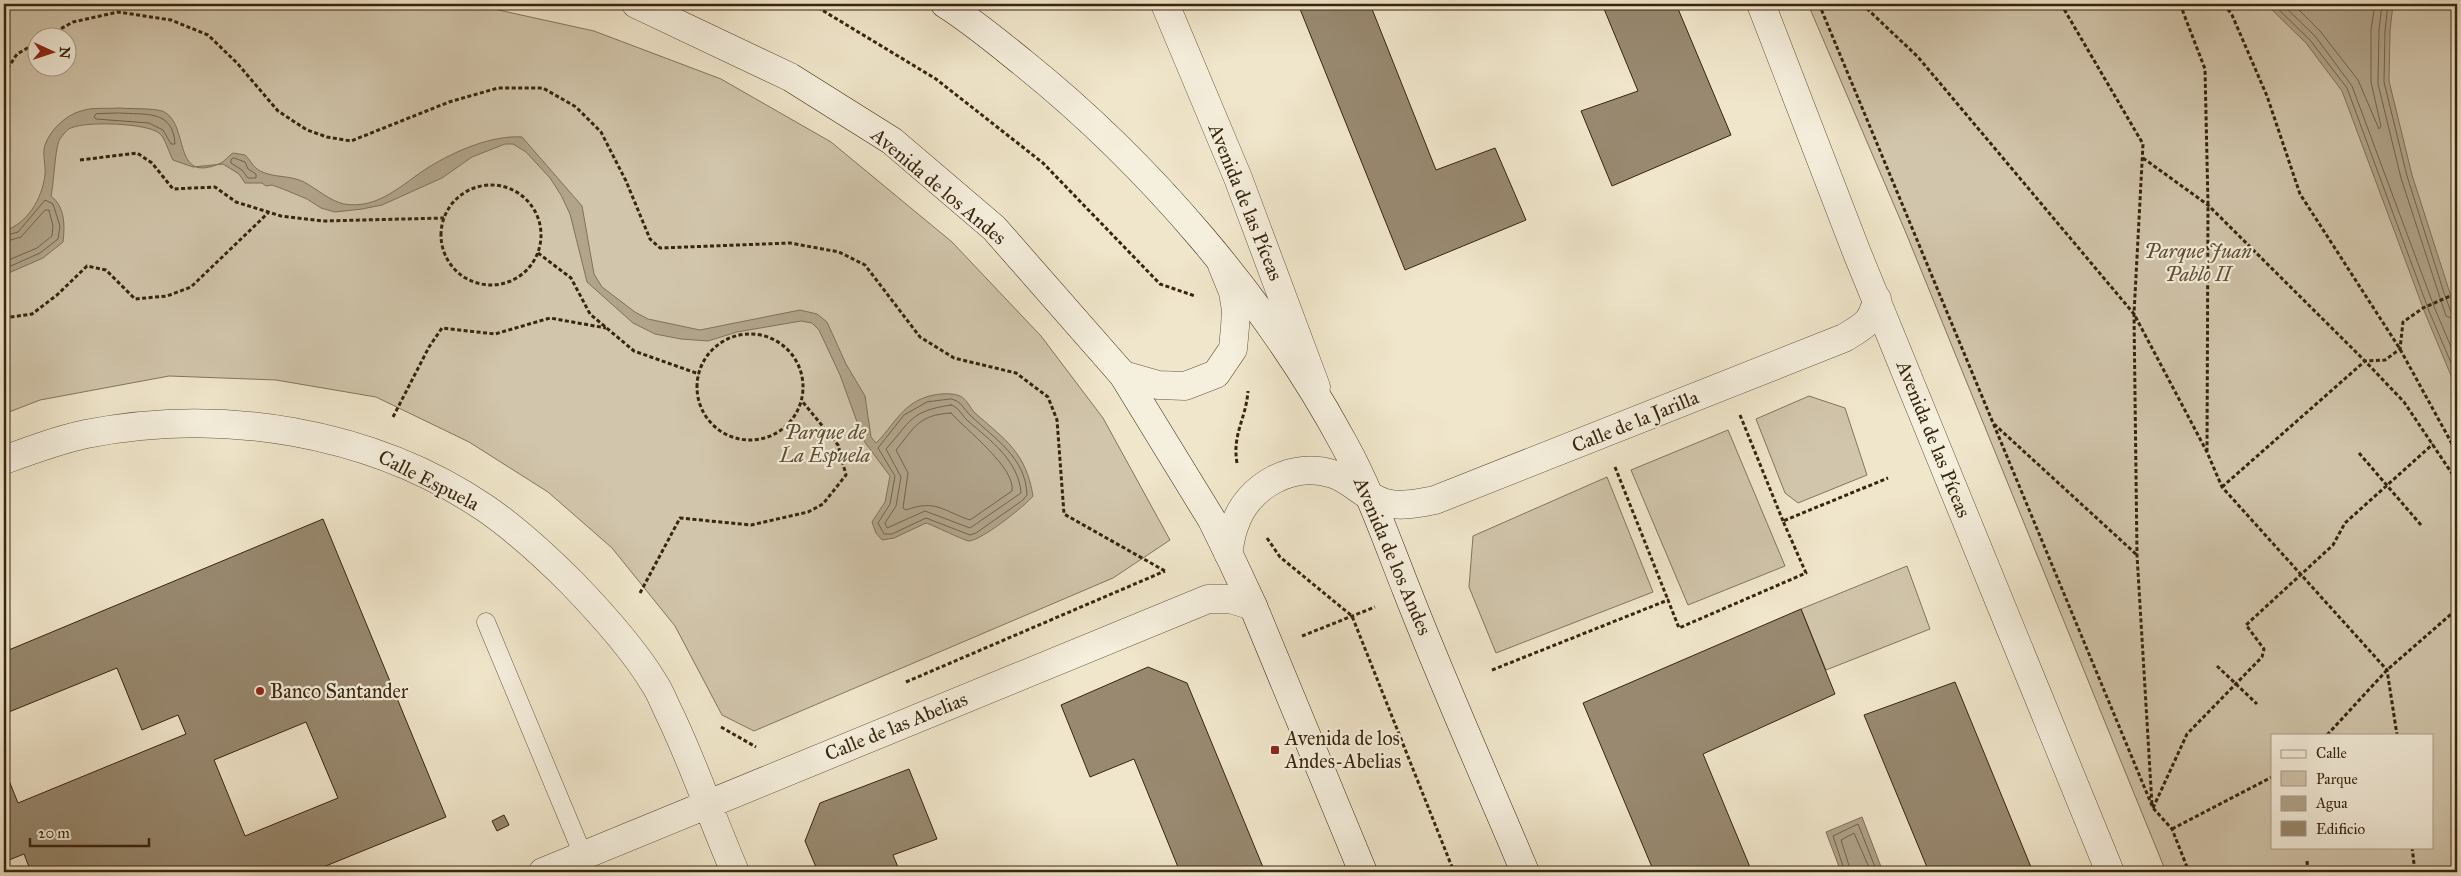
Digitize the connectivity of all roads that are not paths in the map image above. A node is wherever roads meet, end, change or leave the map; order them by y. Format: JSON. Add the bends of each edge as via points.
{"nodes":[{"id":1,"x":636,"y":4,"type":"edge"},
{"id":2,"x":945,"y":4,"type":"edge"},
{"id":3,"x":1165,"y":4,"type":"edge"},
{"id":4,"x":1761,"y":4,"type":"edge"},
{"id":5,"x":1220,"y":261,"type":"junction"},
{"id":6,"x":1877,"y":299,"type":"junction"},
{"id":7,"x":1124,"y":375,"type":"junction"},
{"id":8,"x":1320,"y":402,"type":"junction"},
{"id":9,"x":4,"y":460,"type":"edge"},
{"id":10,"x":1372,"y":499,"type":"junction"},
{"id":11,"x":1228,"y":554,"type":"junction"},
{"id":12,"x":1253,"y":606,"type":"junction"},
{"id":13,"x":486,"y":622,"type":"dead end"},
{"id":14,"x":706,"y":804,"type":"junction"},
{"id":15,"x":582,"y":855,"type":"junction"},
{"id":16,"x":543,"y":872,"type":"edge"},
{"id":17,"x":734,"y":872,"type":"edge"},
{"id":18,"x":1364,"y":872,"type":"edge"},
{"id":19,"x":1525,"y":872,"type":"edge"},
{"id":20,"x":2110,"y":872,"type":"edge"}],
"edges":[{"from":1,"to":7,"type":"street","name":"Avenida de los Andes","via":[[790,77],[892,141],[994,228]]},
{"from":2,"to":5,"type":"street","name":"Avenida de los Andes","via":[[1064,95],[1148,177]]},
{"from":3,"to":8,"type":"street","name":"Avenida de las Píceas","via":[[1238,178],[1314,376]]},
{"from":4,"to":6,"type":"street","name":"Avenida de las Píceas"},
{"from":5,"to":7,"type":"street","name":"Avenida de los Andes","via":[[1233,292],[1236,310],[1233,349],[1216,374],[1185,386],[1158,385]]},
{"from":5,"to":8,"type":"street","name":"Avenida de los Andes","via":[[1264,318]]},
{"from":6,"to":10,"type":"street","name":"Calle de la Jarilla","via":[[1873,315],[1864,326],[1844,338],[1464,489],[1435,500],[1411,504],[1387,504]]},
{"from":6,"to":20,"type":"street","name":"Avenida de las Píceas"},
{"from":7,"to":11,"type":"street","name":"Avenida de los Andes","via":[[1212,520]]},
{"from":8,"to":10,"type":"street","name":"Avenida de los Andes"},
{"from":9,"to":14,"type":"street","name":"Calle Espuela","via":[[86,434],[150,425],[206,424],[313,434],[372,451],[431,477],[485,508],[534,545],[600,612],[654,683],[683,744]]},
{"from":10,"to":11,"type":"street","via":[[1335,474],[1304,470],[1285,474],[1268,482],[1249,498],[1235,523]]},
{"from":10,"to":19,"type":"street","name":"Avenida de los Andes","via":[[1407,594]]},
{"from":11,"to":12,"type":"street","name":"Avenida de los Andes"},
{"from":12,"to":14,"type":"street","name":"Calle de las Abelias","via":[[1230,599],[1208,599]]},
{"from":12,"to":18,"type":"street","name":"Avenida de los Andes"},
{"from":13,"to":15,"type":"lane"},
{"from":14,"to":15,"type":"street","name":"Calle de las Abelias"},
{"from":14,"to":17,"type":"street","name":"Calle Espuela"},
{"from":15,"to":16,"type":"street","name":"Calle de las Abelias"}]}
